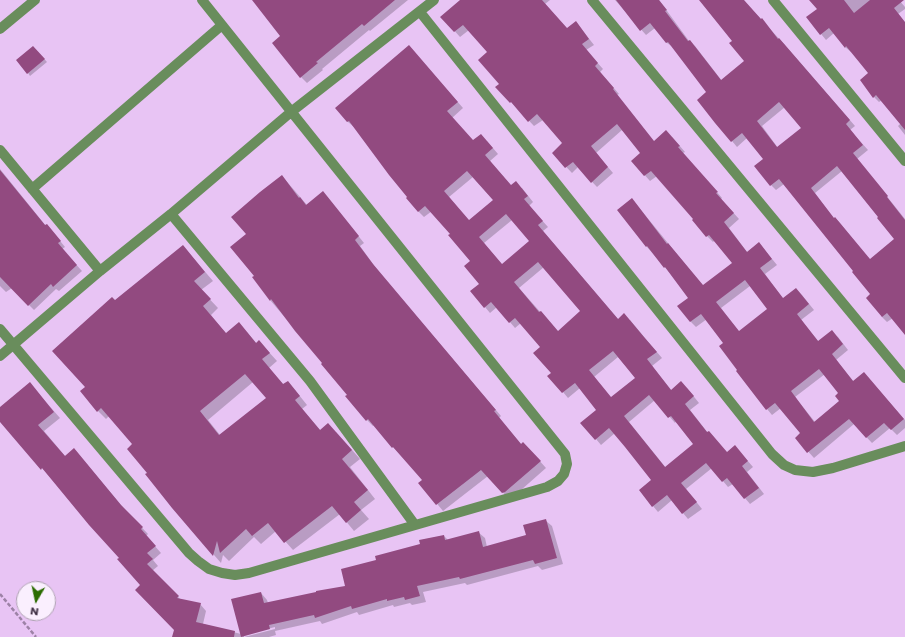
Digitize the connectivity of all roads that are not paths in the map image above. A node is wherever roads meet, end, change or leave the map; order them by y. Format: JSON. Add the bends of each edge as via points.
{"nodes":[{"id":1,"x":35,"y":0,"type":"edge"},
{"id":2,"x":202,"y":0,"type":"edge"},
{"id":3,"x":434,"y":0,"type":"edge"},
{"id":4,"x":592,"y":0,"type":"edge"},
{"id":5,"x":773,"y":0,"type":"edge"},
{"id":6,"x":420,"y":12,"type":"junction"},
{"id":7,"x":222,"y":25,"type":"junction"},
{"id":8,"x":0,"y":29,"type":"edge"},
{"id":9,"x":291,"y":112,"type":"junction"},
{"id":10,"x":0,"y":150,"type":"edge"},
{"id":11,"x":905,"y":161,"type":"edge"},
{"id":12,"x":32,"y":189,"type":"junction"},
{"id":13,"x":172,"y":214,"type":"junction"},
{"id":14,"x":100,"y":271,"type":"junction"},
{"id":15,"x":0,"y":329,"type":"edge"},
{"id":16,"x":13,"y":346,"type":"junction"},
{"id":17,"x":0,"y":356,"type":"edge"},
{"id":18,"x":905,"y":378,"type":"edge"},
{"id":19,"x":905,"y":446,"type":"edge"},
{"id":20,"x":414,"y":525,"type":"junction"}],
"edges":[{"from":1,"to":8,"type":"street"},
{"from":2,"to":7,"type":"street"},
{"from":3,"to":6,"type":"street"},
{"from":4,"to":18,"type":"street"},
{"from":5,"to":11,"type":"street"},
{"from":6,"to":9,"type":"street"},
{"from":6,"to":19,"type":"street","via":[[767,448],[784,465],[795,470],[813,472]]},
{"from":7,"to":9,"type":"street"},
{"from":7,"to":12,"type":"street"},
{"from":9,"to":13,"type":"street"},
{"from":9,"to":20,"type":"street","via":[[565,454],[567,464],[564,474],[547,487]]},
{"from":10,"to":12,"type":"street"},
{"from":12,"to":14,"type":"street"},
{"from":13,"to":14,"type":"street"},
{"from":13,"to":20,"type":"street","via":[[310,381]]},
{"from":14,"to":16,"type":"street"},
{"from":15,"to":16,"type":"street"},
{"from":16,"to":17,"type":"street"},
{"from":16,"to":20,"type":"street","via":[[189,552],[209,569],[235,575],[249,573]]}]}
